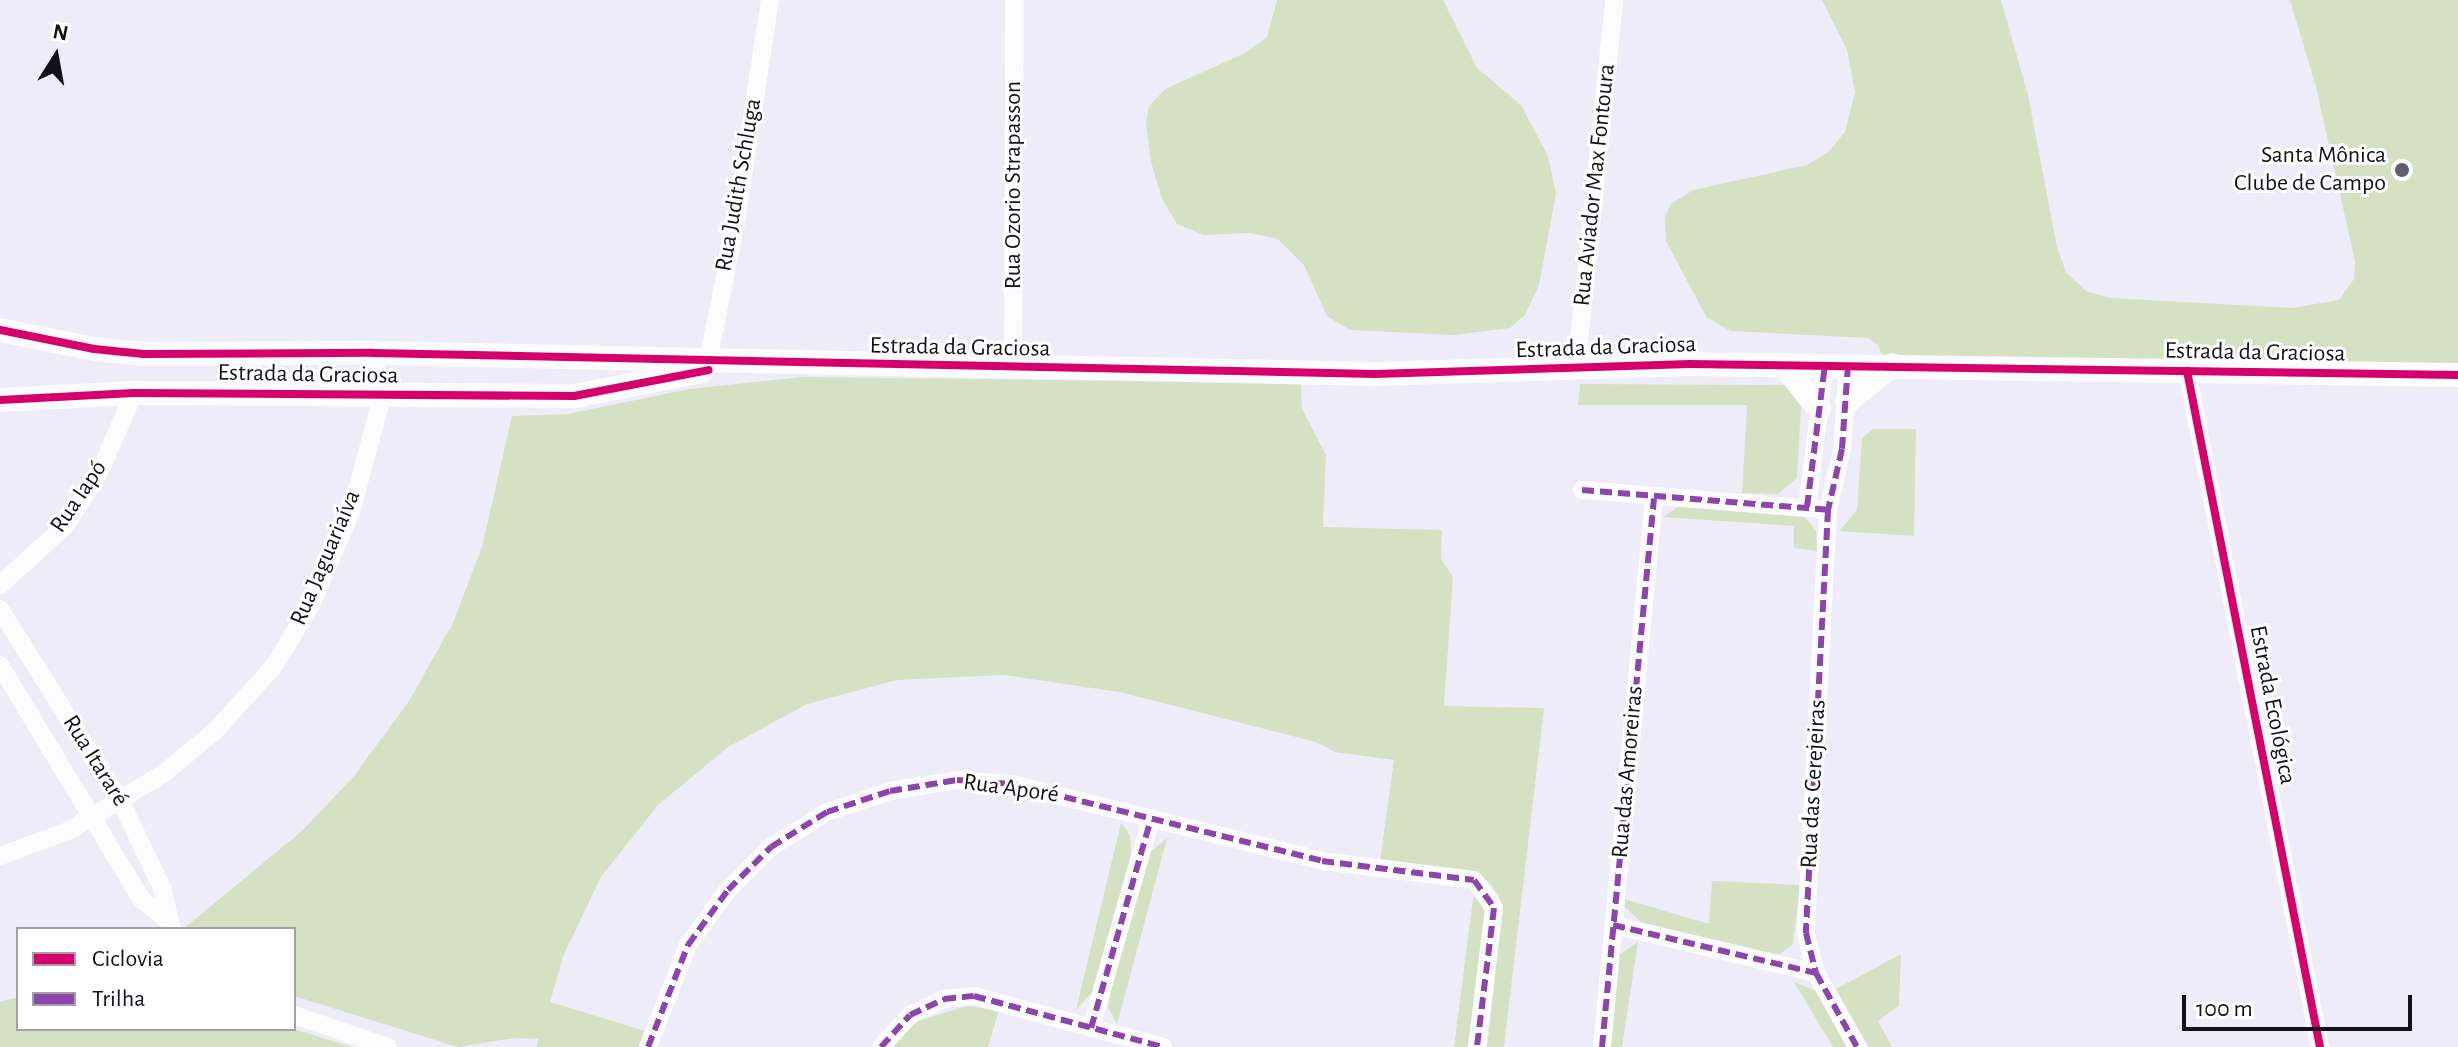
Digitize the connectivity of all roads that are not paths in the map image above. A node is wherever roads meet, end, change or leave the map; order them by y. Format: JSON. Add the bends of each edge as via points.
{"nodes":[{"id":1,"x":770,"y":0,"type":"edge"},
{"id":2,"x":1014,"y":0,"type":"edge"},
{"id":3,"x":1614,"y":0,"type":"edge"},
{"id":4,"x":0,"y":330,"type":"edge"},
{"id":5,"x":373,"y":353,"type":"junction"},
{"id":6,"x":1784,"y":365,"type":"junction"},
{"id":7,"x":1837,"y":365,"type":"junction"},
{"id":8,"x":1892,"y":365,"type":"junction"},
{"id":9,"x":707,"y":366,"type":"junction"},
{"id":10,"x":1013,"y":369,"type":"junction"},
{"id":11,"x":1576,"y":370,"type":"junction"},
{"id":12,"x":2187,"y":371,"type":"junction"},
{"id":13,"x":2458,"y":375,"type":"edge"},
{"id":14,"x":134,"y":393,"type":"junction"},
{"id":15,"x":382,"y":397,"type":"junction"},
{"id":16,"x":0,"y":400,"type":"edge"},
{"id":17,"x":1847,"y":402,"type":"junction"},
{"id":18,"x":1819,"y":409,"type":"junction"},
{"id":19,"x":1582,"y":490,"type":"dead end"},
{"id":20,"x":1654,"y":498,"type":"junction"},
{"id":21,"x":1807,"y":507,"type":"junction"},
{"id":22,"x":1828,"y":510,"type":"junction"},
{"id":23,"x":0,"y":585,"type":"edge"},
{"id":24,"x":0,"y":609,"type":"edge"},
{"id":25,"x":0,"y":665,"type":"edge"},
{"id":26,"x":121,"y":802,"type":"junction"},
{"id":27,"x":93,"y":818,"type":"junction"},
{"id":28,"x":1150,"y":822,"type":"junction"},
{"id":29,"x":0,"y":856,"type":"edge"},
{"id":30,"x":170,"y":925,"type":"edge"},
{"id":31,"x":1613,"y":925,"type":"junction"},
{"id":32,"x":1816,"y":973,"type":"junction"},
{"id":33,"x":296,"y":1016,"type":"edge"},
{"id":34,"x":1091,"y":1028,"type":"junction"},
{"id":35,"x":388,"y":1047,"type":"edge"},
{"id":36,"x":648,"y":1047,"type":"edge"},
{"id":37,"x":881,"y":1047,"type":"edge"},
{"id":38,"x":1163,"y":1047,"type":"edge"},
{"id":39,"x":1477,"y":1047,"type":"edge"},
{"id":40,"x":1602,"y":1047,"type":"edge"},
{"id":41,"x":1857,"y":1047,"type":"edge"},
{"id":42,"x":2320,"y":1047,"type":"edge"}],
"edges":[{"from":1,"to":9,"type":"street","name":"Rua Judith Schluga","via":[[736,222]]},
{"from":2,"to":10,"type":"street","name":"Rua Ozorio Strapasson"},
{"from":3,"to":11,"type":"street","name":"Rua Aviador Max Fontoura"},
{"from":4,"to":5,"type":"main road","name":"Estrada da Graciosa","via":[[144,354]]},
{"from":5,"to":9,"type":"main road","name":"Estrada da Graciosa"},
{"from":5,"to":15,"type":"street"},
{"from":6,"to":7,"type":"main road","name":"Estrada da Graciosa"},
{"from":6,"to":11,"type":"main road","name":"Estrada da Graciosa"},
{"from":6,"to":18,"type":"main road"},
{"from":7,"to":8,"type":"main road","name":"Estrada da Graciosa"},
{"from":7,"to":17,"type":"street","name":"Rua das Cerejeiras"},
{"from":7,"to":18,"type":"street"},
{"from":8,"to":12,"type":"main road","name":"Estrada da Graciosa"},
{"from":8,"to":17,"type":"main road"},
{"from":9,"to":10,"type":"main road","name":"Estrada da Graciosa"},
{"from":9,"to":15,"type":"main road","name":"Estrada da Graciosa","via":[[574,396]]},
{"from":10,"to":11,"type":"main road","name":"Estrada da Graciosa"},
{"from":12,"to":13,"type":"main road","name":"Estrada da Graciosa"},
{"from":12,"to":42,"type":"street","name":"Estrada Ecológica"},
{"from":14,"to":15,"type":"main road","name":"Estrada da Graciosa"},
{"from":14,"to":16,"type":"main road","name":"Estrada da Graciosa"},
{"from":14,"to":23,"type":"street","name":"Rua Iapó","via":[[99,473],[65,526]]},
{"from":15,"to":26,"type":"street","name":"Rua Jaguariaíva","via":[[351,512],[311,605],[274,666],[215,731]]},
{"from":17,"to":22,"type":"street","name":"Rua das Cerejeiras"},
{"from":18,"to":21,"type":"street"},
{"from":19,"to":20,"type":"street"},
{"from":20,"to":21,"type":"street"},
{"from":20,"to":31,"type":"street","name":"Rua das Amoreiras"},
{"from":21,"to":22,"type":"street"},
{"from":22,"to":32,"type":"street","name":"Rua das Cerejeiras","via":[[1806,933]]},
{"from":24,"to":26,"type":"street","name":"Rua Itararé"},
{"from":25,"to":27,"type":"street","name":"Rua Itararé"},
{"from":26,"to":27,"type":"street","name":"Rua Jaguariaíva"},
{"from":26,"to":30,"type":"street","name":"Rua Itararé","via":[[162,888]]},
{"from":27,"to":29,"type":"street","name":"Rua Jaguariaíva"},
{"from":27,"to":30,"type":"street","name":"Rua Itararé","via":[[141,899]]},
{"from":28,"to":34,"type":"street"},
{"from":28,"to":36,"type":"street","name":"Rua Aporé","via":[[1012,784],[957,780],[890,791],[827,812],[771,847],[728,890],[688,945]]},
{"from":28,"to":39,"type":"street","name":"Rua Aporé","via":[[1322,861],[1474,880],[1489,894],[1494,908]]},
{"from":31,"to":32,"type":"street"},
{"from":31,"to":40,"type":"street","name":"Rua das Amoreiras"},
{"from":32,"to":41,"type":"street","name":"Rua das Cerejeiras"},
{"from":33,"to":35,"type":"street"},
{"from":34,"to":37,"type":"street","via":[[1004,1000],[974,996],[944,999],[910,1015]]},
{"from":34,"to":38,"type":"street"}]}
